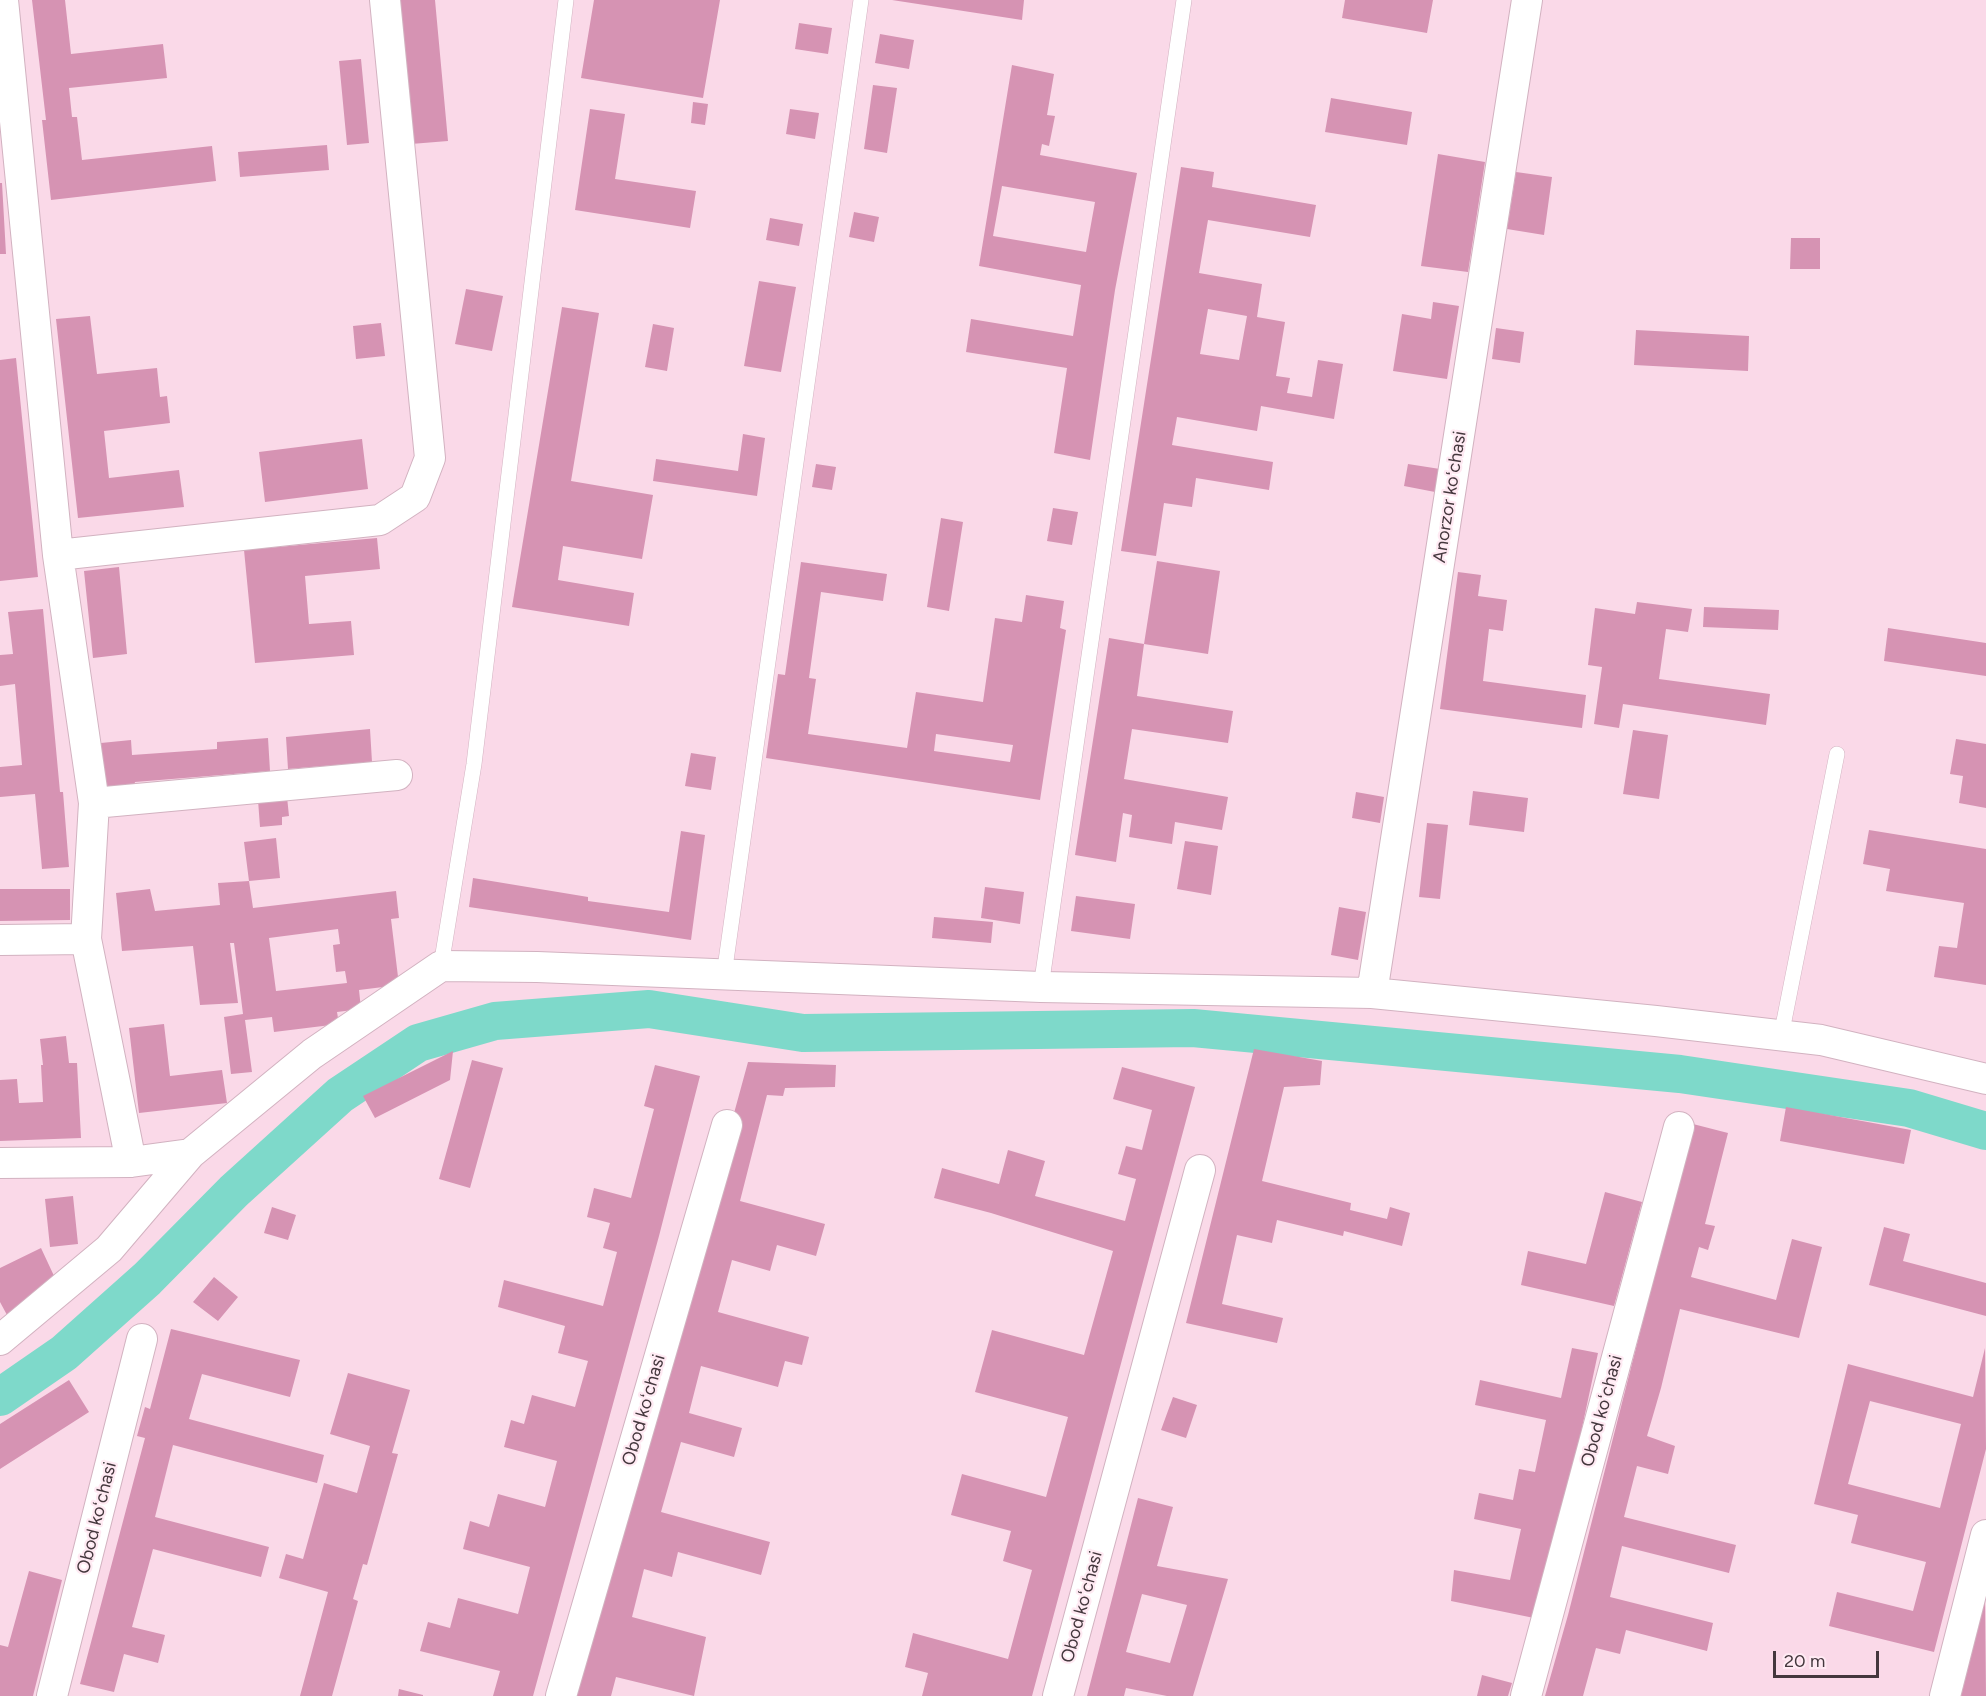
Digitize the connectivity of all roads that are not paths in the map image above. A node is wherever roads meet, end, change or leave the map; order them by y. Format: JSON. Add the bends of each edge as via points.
{"nodes":[{"id":1,"x":3,"y":0,"type":"edge"},
{"id":2,"x":385,"y":0,"type":"edge"},
{"id":3,"x":566,"y":0,"type":"edge"},
{"id":4,"x":861,"y":0,"type":"edge"},
{"id":5,"x":1184,"y":0,"type":"edge"},
{"id":6,"x":1527,"y":0,"type":"edge"},
{"id":7,"x":58,"y":555,"type":"junction"},
{"id":8,"x":1837,"y":754,"type":"dead end"},
{"id":9,"x":398,"y":775,"type":"dead end"},
{"id":10,"x":94,"y":802,"type":"junction"},
{"id":11,"x":86,"y":939,"type":"junction"},
{"id":12,"x":0,"y":940,"type":"edge"},
{"id":13,"x":441,"y":966,"type":"junction"},
{"id":14,"x":724,"y":975,"type":"junction"},
{"id":15,"x":1041,"y":987,"type":"junction"},
{"id":16,"x":1372,"y":993,"type":"junction"},
{"id":17,"x":1781,"y":1036,"type":"junction"},
{"id":18,"x":1986,"y":1079,"type":"edge"},
{"id":19,"x":727,"y":1125,"type":"dead end"},
{"id":20,"x":1679,"y":1127,"type":"dead end"},
{"id":21,"x":190,"y":1154,"type":"junction"},
{"id":22,"x":131,"y":1162,"type":"junction"},
{"id":23,"x":0,"y":1163,"type":"edge"},
{"id":24,"x":1200,"y":1170,"type":"dead end"},
{"id":25,"x":0,"y":1340,"type":"edge"},
{"id":26,"x":142,"y":1340,"type":"dead end"},
{"id":27,"x":1986,"y":1535,"type":"edge"},
{"id":28,"x":52,"y":1696,"type":"edge"},
{"id":29,"x":561,"y":1696,"type":"edge"},
{"id":30,"x":1058,"y":1696,"type":"edge"},
{"id":31,"x":1526,"y":1696,"type":"edge"},
{"id":32,"x":1945,"y":1696,"type":"edge"}],
"edges":[{"from":1,"to":7,"type":"street"},
{"from":2,"to":7,"type":"street","via":[[430,458],[415,497],[380,520]]},
{"from":3,"to":13,"type":"lane","via":[[474,764]]},
{"from":4,"to":14,"type":"lane"},
{"from":5,"to":15,"type":"lane"},
{"from":6,"to":16,"type":"street","name":"Anorzor koʻchasi"},
{"from":7,"to":10,"type":"street"},
{"from":8,"to":17,"type":"lane"},
{"from":9,"to":10,"type":"street"},
{"from":10,"to":11,"type":"street"},
{"from":11,"to":12,"type":"street"},
{"from":11,"to":22,"type":"street"},
{"from":13,"to":14,"type":"street"},
{"from":13,"to":21,"type":"street","via":[[312,1054]]},
{"from":14,"to":15,"type":"street"},
{"from":15,"to":16,"type":"street"},
{"from":16,"to":17,"type":"street"},
{"from":17,"to":18,"type":"street","via":[[1821,1040]]},
{"from":19,"to":29,"type":"street","name":"Obod koʻchasi"},
{"from":20,"to":31,"type":"street","name":"Obod koʻchasi"},
{"from":21,"to":22,"type":"street"},
{"from":21,"to":25,"type":"street","via":[[109,1249]]},
{"from":22,"to":23,"type":"street"},
{"from":24,"to":30,"type":"street","name":"Obod koʻchasi"},
{"from":26,"to":28,"type":"street","name":"Obod koʻchasi"},
{"from":27,"to":32,"type":"street"}]}
